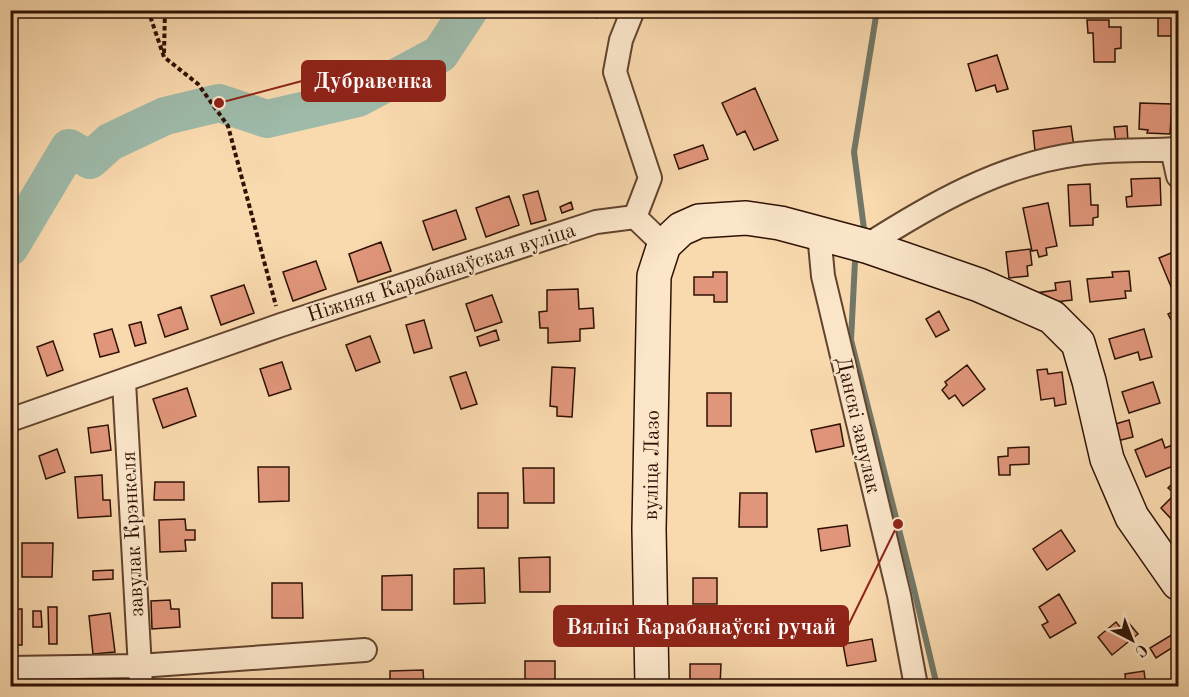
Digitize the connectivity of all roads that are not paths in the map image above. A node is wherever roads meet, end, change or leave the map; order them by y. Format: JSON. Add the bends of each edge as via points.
{"nodes":[{"id":1,"x":633,"y":10,"type":"edge"},
{"id":2,"x":1176,"y":149,"type":"edge"},
{"id":3,"x":1179,"y":176,"type":"edge"},
{"id":4,"x":635,"y":217,"type":"junction"},
{"id":5,"x":819,"y":233,"type":"junction"},
{"id":6,"x":664,"y":245,"type":"junction"},
{"id":7,"x":866,"y":246,"type":"junction"},
{"id":8,"x":123,"y":382,"type":"junction"},
{"id":9,"x":10,"y":420,"type":"edge"},
{"id":10,"x":1179,"y":583,"type":"edge"},
{"id":11,"x":365,"y":650,"type":"dead end"},
{"id":12,"x":10,"y":668,"type":"edge"},
{"id":13,"x":140,"y":676,"type":"edge"},
{"id":14,"x":652,"y":687,"type":"edge"},
{"id":15,"x":916,"y":687,"type":"edge"}],
"edges":[{"from":1,"to":4,"type":"street","via":[[621,40],[615,72],[650,178]]},
{"from":2,"to":3,"type":"street"},
{"from":2,"to":7,"type":"street","via":[[1078,154],[1023,165],[913,216]]},
{"from":4,"to":6,"type":"street"},
{"from":4,"to":8,"type":"street","name":"Ніжняя Карабанаўская вуліца","via":[[596,222],[281,325]]},
{"from":5,"to":6,"type":"main road","via":[[746,218],[699,221],[681,229]]},
{"from":5,"to":7,"type":"main road"},
{"from":5,"to":15,"type":"street","name":"Данскі завулак","via":[[824,276],[899,595]]},
{"from":6,"to":14,"type":"main road","name":"вуліца Лазо","via":[[654,276]]},
{"from":7,"to":10,"type":"main road","via":[[979,285],[1052,317],[1078,343],[1117,484],[1132,517]]},
{"from":8,"to":9,"type":"street","name":"Ніжняя Карабанаўская вуліца"},
{"from":8,"to":13,"type":"street","name":"завулак Крэнкеля"},
{"from":11,"to":13,"type":"street"},
{"from":12,"to":13,"type":"street"}]}
